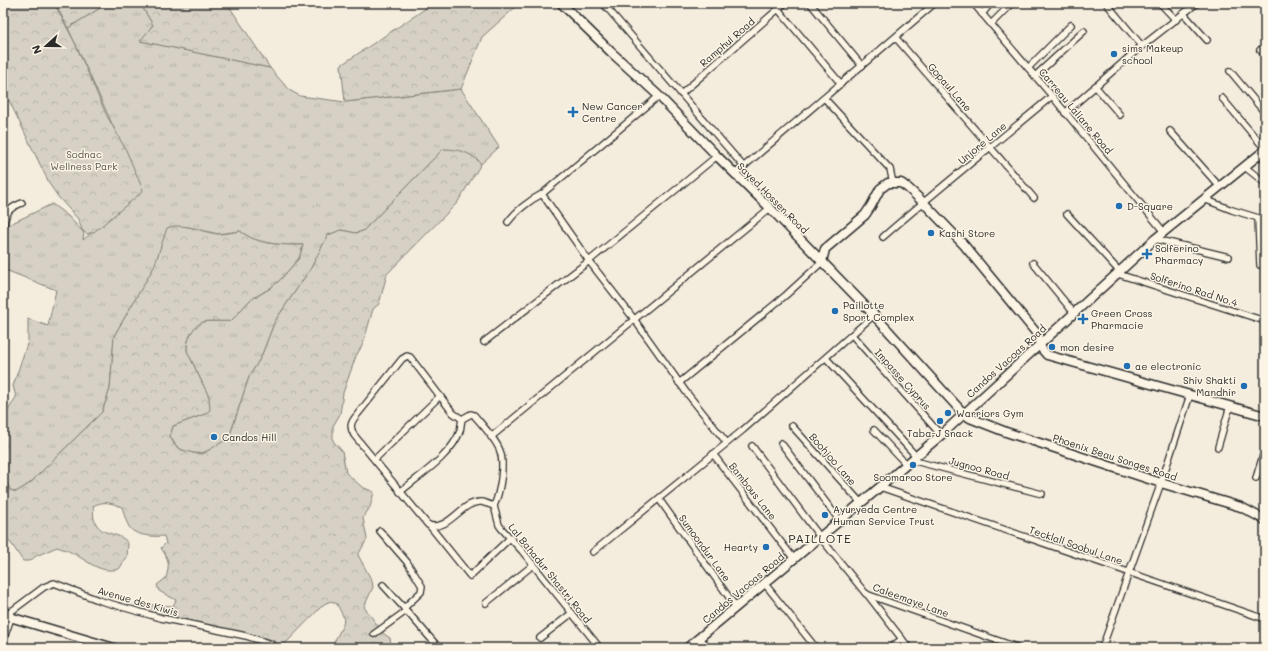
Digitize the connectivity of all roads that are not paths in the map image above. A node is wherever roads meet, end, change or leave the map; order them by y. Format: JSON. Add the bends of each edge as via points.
{"nodes":[{"id":1,"x":561,"y":3,"type":"edge"},
{"id":2,"x":785,"y":3,"type":"edge"},
{"id":3,"x":810,"y":3,"type":"edge"},
{"id":4,"x":935,"y":3,"type":"edge"},
{"id":5,"x":973,"y":3,"type":"edge"},
{"id":6,"x":991,"y":3,"type":"edge"},
{"id":7,"x":1012,"y":3,"type":"edge"},
{"id":8,"x":1106,"y":3,"type":"edge"},
{"id":9,"x":1160,"y":3,"type":"edge"},
{"id":10,"x":1197,"y":3,"type":"edge"},
{"id":11,"x":607,"y":4,"type":"edge"},
{"id":12,"x":778,"y":9,"type":"junction"},
{"id":13,"x":982,"y":14,"type":"junction"},
{"id":14,"x":1184,"y":14,"type":"junction"},
{"id":15,"x":1176,"y":20,"type":"junction"},
{"id":16,"x":991,"y":24,"type":"junction"},
{"id":17,"x":1071,"y":25,"type":"dead end"},
{"id":18,"x":1084,"y":30,"type":"dead end"},
{"id":19,"x":896,"y":38,"type":"junction"},
{"id":20,"x":1207,"y":40,"type":"dead end"},
{"id":21,"x":1142,"y":46,"type":"junction"},
{"id":22,"x":1260,"y":50,"type":"dead end"},
{"id":23,"x":1265,"y":55,"type":"edge"},
{"id":24,"x":862,"y":66,"type":"junction"},
{"id":25,"x":1028,"y":68,"type":"junction"},
{"id":26,"x":1230,"y":71,"type":"dead end"},
{"id":27,"x":1035,"y":76,"type":"junction"},
{"id":28,"x":841,"y":84,"type":"junction"},
{"id":29,"x":1095,"y":86,"type":"junction"},
{"id":30,"x":682,"y":94,"type":"junction"},
{"id":31,"x":659,"y":96,"type":"junction"},
{"id":32,"x":1052,"y":96,"type":"junction"},
{"id":33,"x":825,"y":98,"type":"junction"},
{"id":34,"x":1222,"y":98,"type":"dead end"},
{"id":35,"x":1065,"y":113,"type":"junction"},
{"id":36,"x":1265,"y":113,"type":"edge"},
{"id":37,"x":1120,"y":115,"type":"dead end"},
{"id":38,"x":1170,"y":131,"type":"dead end"},
{"id":39,"x":990,"y":148,"type":"junction"},
{"id":40,"x":1265,"y":150,"type":"edge"},
{"id":41,"x":717,"y":156,"type":"junction"},
{"id":42,"x":744,"y":167,"type":"junction"},
{"id":43,"x":1245,"y":167,"type":"junction"},
{"id":44,"x":735,"y":174,"type":"junction"},
{"id":45,"x":893,"y":182,"type":"junction"},
{"id":46,"x":1265,"y":183,"type":"edge"},
{"id":47,"x":1220,"y":187,"type":"junction"},
{"id":48,"x":542,"y":194,"type":"junction"},
{"id":49,"x":1034,"y":198,"type":"dead end"},
{"id":50,"x":1204,"y":199,"type":"junction"},
{"id":51,"x":923,"y":202,"type":"junction"},
{"id":52,"x":22,"y":203,"type":"dead end"},
{"id":53,"x":770,"y":208,"type":"junction"},
{"id":54,"x":1067,"y":214,"type":"dead end"},
{"id":55,"x":1258,"y":218,"type":"junction"},
{"id":56,"x":1265,"y":220,"type":"edge"},
{"id":57,"x":508,"y":222,"type":"dead end"},
{"id":58,"x":3,"y":231,"type":"edge"},
{"id":59,"x":1164,"y":232,"type":"junction"},
{"id":60,"x":883,"y":237,"type":"dead end"},
{"id":61,"x":1155,"y":239,"type":"junction"},
{"id":62,"x":808,"y":248,"type":"junction"},
{"id":63,"x":825,"y":249,"type":"junction"},
{"id":64,"x":1229,"y":257,"type":"dead end"},
{"id":65,"x":589,"y":261,"type":"junction"},
{"id":66,"x":822,"y":262,"type":"junction"},
{"id":67,"x":1033,"y":263,"type":"dead end"},
{"id":68,"x":1260,"y":265,"type":"dead end"},
{"id":69,"x":1119,"y":273,"type":"junction"},
{"id":70,"x":1074,"y":313,"type":"junction"},
{"id":71,"x":874,"y":315,"type":"junction"},
{"id":72,"x":634,"y":319,"type":"junction"},
{"id":73,"x":1265,"y":321,"type":"edge"},
{"id":74,"x":852,"y":335,"type":"junction"},
{"id":75,"x":484,"y":342,"type":"dead end"},
{"id":76,"x":1040,"y":343,"type":"junction"},
{"id":77,"x":826,"y":358,"type":"junction"},
{"id":78,"x":679,"y":383,"type":"junction"},
{"id":79,"x":1190,"y":395,"type":"junction"},
{"id":80,"x":440,"y":396,"type":"junction"},
{"id":81,"x":1230,"y":406,"type":"junction"},
{"id":82,"x":963,"y":413,"type":"junction"},
{"id":83,"x":1265,"y":416,"type":"edge"},
{"id":84,"x":462,"y":419,"type":"junction"},
{"id":85,"x":792,"y":426,"type":"dead end"},
{"id":86,"x":874,"y":430,"type":"dead end"},
{"id":87,"x":941,"y":435,"type":"junction"},
{"id":88,"x":491,"y":437,"type":"junction"},
{"id":89,"x":727,"y":443,"type":"junction"},
{"id":90,"x":781,"y":443,"type":"dead end"},
{"id":91,"x":752,"y":446,"type":"dead end"},
{"id":92,"x":1218,"y":447,"type":"dead end"},
{"id":93,"x":1265,"y":449,"type":"edge"},
{"id":94,"x":713,"y":454,"type":"junction"},
{"id":95,"x":375,"y":459,"type":"junction"},
{"id":96,"x":911,"y":460,"type":"junction"},
{"id":97,"x":1256,"y":478,"type":"dead end"},
{"id":98,"x":1161,"y":483,"type":"junction"},
{"id":99,"x":880,"y":487,"type":"junction"},
{"id":100,"x":400,"y":492,"type":"junction"},
{"id":101,"x":1042,"y":494,"type":"dead end"},
{"id":102,"x":659,"y":500,"type":"junction"},
{"id":103,"x":861,"y":503,"type":"junction"},
{"id":104,"x":494,"y":506,"type":"junction"},
{"id":105,"x":1264,"y":519,"type":"edge"},
{"id":106,"x":840,"y":520,"type":"junction"},
{"id":107,"x":428,"y":525,"type":"junction"},
{"id":108,"x":380,"y":531,"type":"dead end"},
{"id":109,"x":820,"y":537,"type":"junction"},
{"id":110,"x":510,"y":538,"type":"junction"},
{"id":111,"x":593,"y":552,"type":"dead end"},
{"id":112,"x":794,"y":559,"type":"junction"},
{"id":113,"x":533,"y":565,"type":"junction"},
{"id":114,"x":1129,"y":573,"type":"junction"},
{"id":115,"x":765,"y":584,"type":"junction"},
{"id":116,"x":383,"y":585,"type":"dead end"},
{"id":117,"x":866,"y":594,"type":"junction"},
{"id":118,"x":486,"y":603,"type":"dead end"},
{"id":119,"x":736,"y":606,"type":"junction"},
{"id":120,"x":405,"y":610,"type":"junction"},
{"id":121,"x":572,"y":613,"type":"junction"},
{"id":122,"x":6,"y":616,"type":"edge"},
{"id":123,"x":1265,"y":619,"type":"edge"},
{"id":124,"x":374,"y":634,"type":"dead end"},
{"id":125,"x":540,"y":638,"type":"dead end"},
{"id":126,"x":700,"y":638,"type":"junction"},
{"id":127,"x":902,"y":639,"type":"junction"},
{"id":128,"x":3,"y":641,"type":"edge"},
{"id":129,"x":88,"y":644,"type":"edge"},
{"id":130,"x":114,"y":648,"type":"edge"},
{"id":131,"x":275,"y":648,"type":"edge"},
{"id":132,"x":439,"y":648,"type":"edge"},
{"id":133,"x":600,"y":648,"type":"edge"},
{"id":134,"x":687,"y":648,"type":"edge"},
{"id":135,"x":708,"y":648,"type":"edge"},
{"id":136,"x":816,"y":648,"type":"edge"},
{"id":137,"x":890,"y":648,"type":"edge"},
{"id":138,"x":909,"y":648,"type":"edge"},
{"id":139,"x":1018,"y":648,"type":"edge"},
{"id":140,"x":1102,"y":648,"type":"edge"}],
"edges":[{"from":1,"to":31,"type":"main road","name":"Sayed Hossen Road"},
{"from":2,"to":12,"type":"street","name":"Ramphul Road"},
{"from":3,"to":24,"type":"street"},
{"from":4,"to":19,"type":"street"},
{"from":5,"to":13,"type":"street","name":"Carreau Laliane Road"},
{"from":6,"to":13,"type":"street"},
{"from":7,"to":16,"type":"street"},
{"from":8,"to":21,"type":"street"},
{"from":9,"to":15,"type":"street"},
{"from":10,"to":14,"type":"street"},
{"from":11,"to":30,"type":"street"},
{"from":12,"to":28,"type":"street"},
{"from":12,"to":30,"type":"street","name":"Ramphul Road"},
{"from":13,"to":16,"type":"street","name":"Carreau Laliane Road"},
{"from":14,"to":15,"type":"street"},
{"from":14,"to":20,"type":"street"},
{"from":15,"to":21,"type":"street"},
{"from":16,"to":25,"type":"street","name":"Carreau Laliane Road"},
{"from":17,"to":25,"type":"street"},
{"from":18,"to":27,"type":"street"},
{"from":19,"to":24,"type":"street"},
{"from":19,"to":39,"type":"street","name":"Gopaul Lane"},
{"from":21,"to":29,"type":"street"},
{"from":22,"to":23,"type":"street"},
{"from":24,"to":28,"type":"street"},
{"from":25,"to":27,"type":"street","name":"Carreau Laliane Road"},
{"from":26,"to":36,"type":"street"},
{"from":27,"to":32,"type":"street","name":"Carreau Laliane Road"},
{"from":28,"to":33,"type":"street"},
{"from":29,"to":35,"type":"street"},
{"from":29,"to":37,"type":"street"},
{"from":30,"to":42,"type":"street"},
{"from":31,"to":41,"type":"main road","name":"Sayed Hossen Road"},
{"from":31,"to":48,"type":"street"},
{"from":32,"to":35,"type":"street","name":"Carreau Laliane Road"},
{"from":32,"to":39,"type":"street","name":"Unjore Lane"},
{"from":33,"to":42,"type":"street"},
{"from":33,"to":45,"type":"street","via":[[890,169]]},
{"from":34,"to":40,"type":"street"},
{"from":35,"to":59,"type":"street","name":"Carreau Laliane Road"},
{"from":38,"to":47,"type":"street"},
{"from":39,"to":49,"type":"street","name":"Gopaul Lane"},
{"from":39,"to":51,"type":"street","name":"Unjore Lane"},
{"from":40,"to":43,"type":"main road","name":"Candos Vacoas Road"},
{"from":41,"to":44,"type":"main road","name":"Sayed Hossen Road"},
{"from":41,"to":65,"type":"street"},
{"from":42,"to":44,"type":"street"},
{"from":43,"to":46,"type":"street"},
{"from":43,"to":47,"type":"main road","name":"Candos Vacoas Road"},
{"from":44,"to":53,"type":"main road","name":"Sayed Hossen Road"},
{"from":45,"to":51,"type":"main road","via":[[901,183]]},
{"from":45,"to":63,"type":"main road","via":[[880,189],[865,215]]},
{"from":47,"to":50,"type":"main road","name":"Candos Vacoas Road"},
{"from":48,"to":57,"type":"street","via":[[535,197]]},
{"from":48,"to":65,"type":"street"},
{"from":50,"to":55,"type":"street"},
{"from":50,"to":59,"type":"main road","name":"Candos Vacoas Road"},
{"from":51,"to":60,"type":"street","name":"Unjore Lane"},
{"from":51,"to":76,"type":"main road","via":[[964,245],[1038,335]]},
{"from":52,"to":58,"type":"street","via":[[6,214]]},
{"from":53,"to":62,"type":"main road","name":"Sayed Hossen Road"},
{"from":53,"to":72,"type":"street"},
{"from":54,"to":69,"type":"street"},
{"from":55,"to":56,"type":"street"},
{"from":55,"to":68,"type":"street"},
{"from":59,"to":61,"type":"main road","name":"Candos Vacoas Road"},
{"from":61,"to":64,"type":"street"},
{"from":61,"to":69,"type":"main road","name":"Candos Vacoas Road"},
{"from":62,"to":63,"type":"main road"},
{"from":62,"to":66,"type":"main road","name":"Sayed Hossen Road"},
{"from":63,"to":66,"type":"main road"},
{"from":65,"to":72,"type":"street"},
{"from":65,"to":75,"type":"street"},
{"from":66,"to":71,"type":"main road","name":"Sayed Hossen Road"},
{"from":66,"to":78,"type":"street"},
{"from":67,"to":70,"type":"street"},
{"from":69,"to":70,"type":"main road","name":"Candos Vacoas Road"},
{"from":69,"to":73,"type":"street","name":"Solferino Rad No.4"},
{"from":70,"to":76,"type":"main road","name":"Candos Vacoas Road"},
{"from":71,"to":74,"type":"street"},
{"from":71,"to":82,"type":"main road","name":"Sayed Hossen Road"},
{"from":72,"to":78,"type":"street"},
{"from":72,"to":88,"type":"street"},
{"from":74,"to":77,"type":"street"},
{"from":74,"to":87,"type":"street","name":"Impasse Cyprus"},
{"from":76,"to":79,"type":"main road","via":[[1045,353],[1051,356]]},
{"from":76,"to":82,"type":"main road","name":"Candos Vacoas Road"},
{"from":77,"to":89,"type":"street"},
{"from":77,"to":96,"type":"street"},
{"from":78,"to":89,"type":"street"},
{"from":79,"to":81,"type":"main road"},
{"from":79,"to":98,"type":"street"},
{"from":80,"to":84,"type":"street","via":[[453,413]]},
{"from":80,"to":95,"type":"street"},
{"from":80,"to":95,"type":"street","via":[[410,357],[405,357],[351,424],[354,435]]},
{"from":81,"to":83,"type":"main road"},
{"from":81,"to":92,"type":"street"},
{"from":82,"to":87,"type":"main road","name":"Candos Vacoas Road"},
{"from":82,"to":98,"type":"main road","name":"Phoenix Beau Songes Road","via":[[1006,432]]},
{"from":84,"to":88,"type":"street","via":[[468,414],[474,415]]},
{"from":84,"to":100,"type":"street","via":[[460,431],[442,457]]},
{"from":85,"to":103,"type":"street","name":"Boohjoo Lane"},
{"from":86,"to":96,"type":"street"},
{"from":87,"to":96,"type":"main road","name":"Candos Vacoas Road"},
{"from":88,"to":104,"type":"street","via":[[502,459],[498,497]]},
{"from":89,"to":94,"type":"street"},
{"from":90,"to":106,"type":"street"},
{"from":91,"to":109,"type":"street","name":"Caleemaye Lane"},
{"from":93,"to":97,"type":"street"},
{"from":94,"to":102,"type":"street"},
{"from":94,"to":112,"type":"street","name":"Bambous Lane"},
{"from":95,"to":100,"type":"street"},
{"from":96,"to":99,"type":"main road","name":"Candos Vacoas Road"},
{"from":96,"to":101,"type":"street","name":"Jugnoo Road"},
{"from":98,"to":105,"type":"main road","name":"Phoenix Beau Songes Road","via":[[1241,507]]},
{"from":98,"to":114,"type":"street"},
{"from":99,"to":103,"type":"main road","name":"Candos Vacoas Road"},
{"from":99,"to":114,"type":"street","name":"Tecklall Soobul Lane"},
{"from":100,"to":107,"type":"street"},
{"from":102,"to":111,"type":"street"},
{"from":102,"to":119,"type":"street","name":"Sumoondur Lane"},
{"from":103,"to":106,"type":"main road","name":"Candos Vacoas Road"},
{"from":104,"to":107,"type":"street","via":[[482,502],[475,503],[442,525]]},
{"from":104,"to":110,"type":"street","name":"Lal Bahadur Shastri Road","via":[[499,525]]},
{"from":106,"to":109,"type":"main road","name":"Candos Vacoas Road"},
{"from":107,"to":110,"type":"street","via":[[470,576]]},
{"from":108,"to":120,"type":"street","via":[[407,562],[422,586],[421,592]]},
{"from":109,"to":112,"type":"main road","name":"Candos Vacoas Road"},
{"from":109,"to":117,"type":"street","name":"Caleemaye Lane"},
{"from":110,"to":113,"type":"street","name":"Lal Bahadur Shastri Road"},
{"from":112,"to":115,"type":"main road","name":"Candos Vacoas Road"},
{"from":113,"to":118,"type":"street"},
{"from":113,"to":121,"type":"street","name":"Lal Bahadur Shastri Road"},
{"from":114,"to":123,"type":"street","name":"Tecklall Soobul Lane"},
{"from":114,"to":140,"type":"street"},
{"from":115,"to":119,"type":"main road","name":"Candos Vacoas Road"},
{"from":115,"to":136,"type":"street"},
{"from":116,"to":120,"type":"street"},
{"from":117,"to":127,"type":"street"},
{"from":117,"to":139,"type":"street","name":"Caleemaye Lane"},
{"from":119,"to":126,"type":"main road","name":"Candos Vacoas Road"},
{"from":120,"to":124,"type":"street"},
{"from":120,"to":132,"type":"street"},
{"from":121,"to":125,"type":"street"},
{"from":121,"to":133,"type":"street","name":"Lal Bahadur Shastri Road"},
{"from":122,"to":128,"type":"street"},
{"from":122,"to":129,"type":"main road"},
{"from":122,"to":131,"type":"street","name":"Avenue des Kiwis","via":[[44,587],[54,583],[161,618],[246,636],[271,644]]},
{"from":126,"to":134,"type":"main road","name":"Candos Vacoas Road"},
{"from":126,"to":135,"type":"street"},
{"from":127,"to":137,"type":"street"},
{"from":127,"to":138,"type":"street"},
{"from":129,"to":130,"type":"main road"}]}
